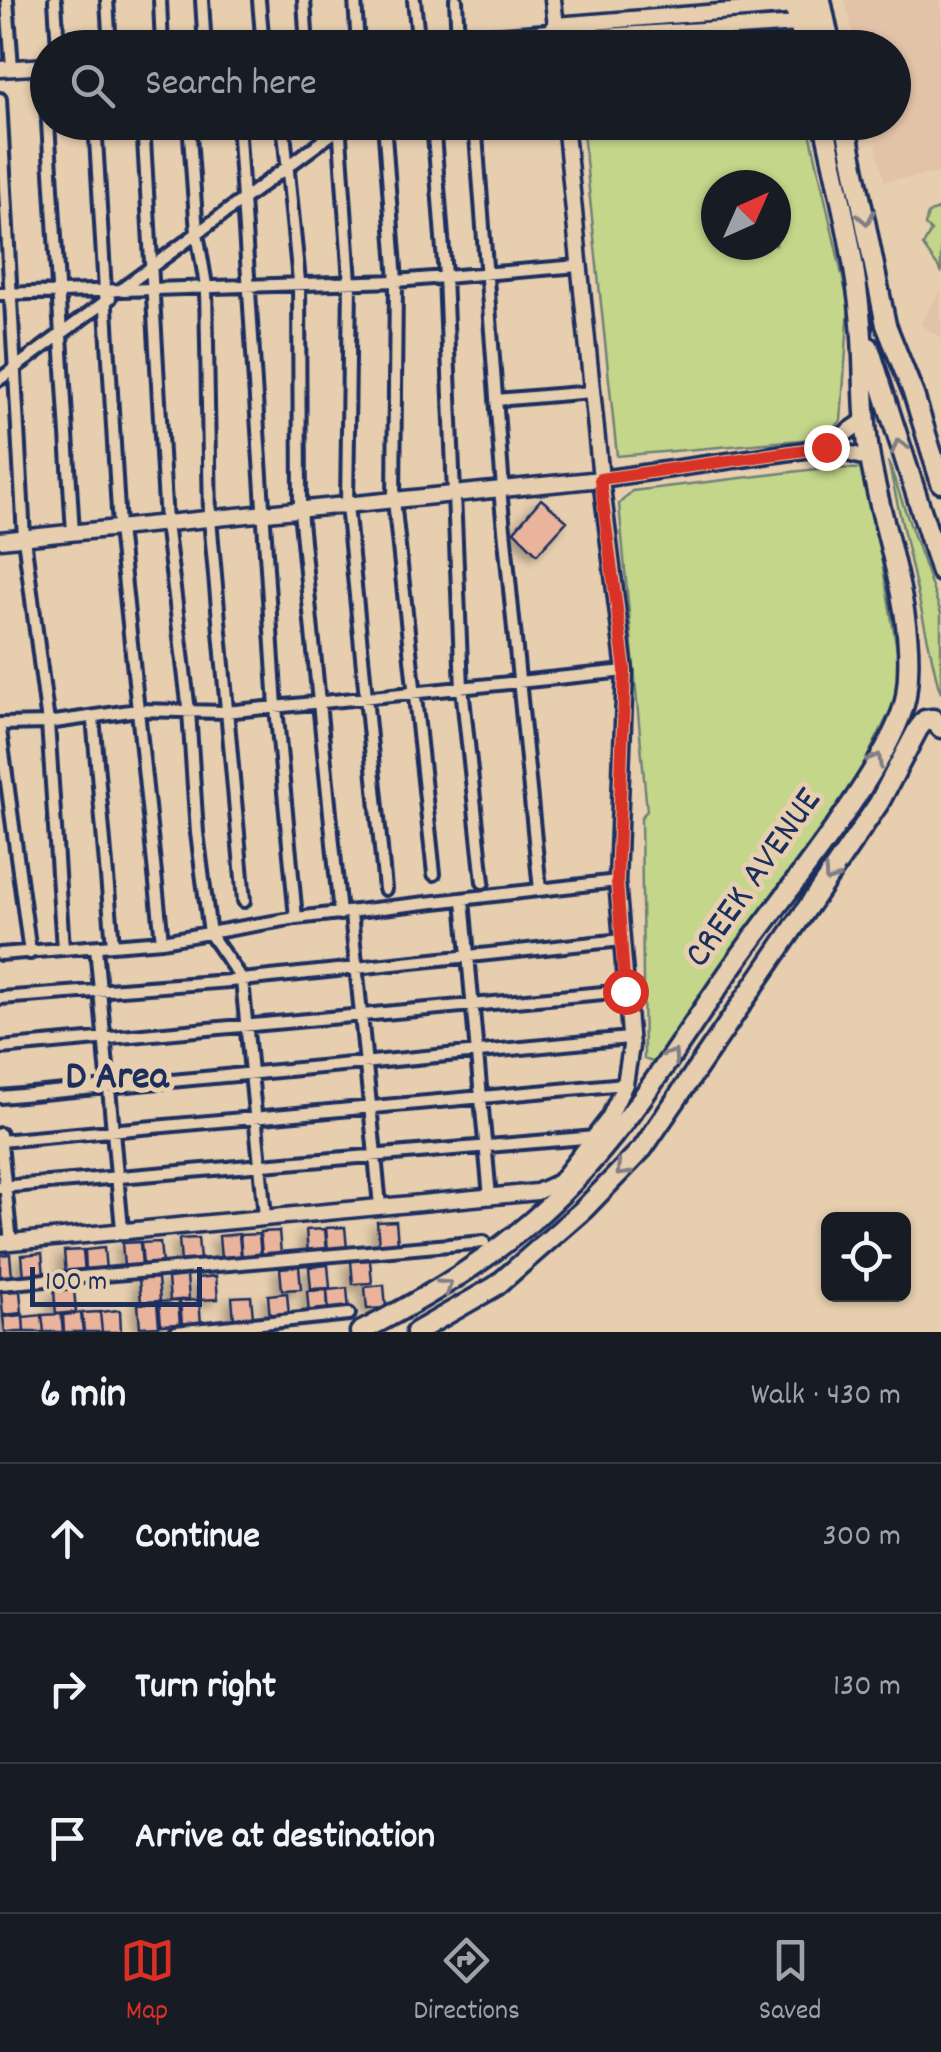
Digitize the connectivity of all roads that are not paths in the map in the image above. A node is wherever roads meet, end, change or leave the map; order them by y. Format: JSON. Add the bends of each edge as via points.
{"nodes":[{"id":1,"x":6,"y":0,"type":"edge"},
{"id":2,"x":54,"y":0,"type":"edge"},
{"id":3,"x":107,"y":0,"type":"edge"},
{"id":4,"x":160,"y":0,"type":"edge"},
{"id":5,"x":202,"y":0,"type":"edge"},
{"id":6,"x":258,"y":0,"type":"edge"},
{"id":7,"x":304,"y":0,"type":"edge"},
{"id":8,"x":354,"y":0,"type":"edge"},
{"id":9,"x":414,"y":0,"type":"edge"},
{"id":10,"x":456,"y":0,"type":"edge"},
{"id":11,"x":553,"y":0,"type":"edge"},
{"id":12,"x":821,"y":0,"type":"edge"},
{"id":13,"x":798,"y":7,"type":"edge"},
{"id":14,"x":56,"y":30,"type":"edge"},
{"id":15,"x":109,"y":30,"type":"edge"},
{"id":16,"x":161,"y":30,"type":"edge"},
{"id":17,"x":204,"y":30,"type":"edge"},
{"id":18,"x":260,"y":30,"type":"edge"},
{"id":19,"x":306,"y":30,"type":"edge"},
{"id":20,"x":357,"y":30,"type":"edge"},
{"id":21,"x":417,"y":30,"type":"edge"},
{"id":22,"x":460,"y":30,"type":"edge"},
{"id":23,"x":555,"y":30,"type":"edge"},
{"id":24,"x":605,"y":30,"type":"edge"},
{"id":25,"x":810,"y":30,"type":"edge"},
{"id":26,"x":827,"y":30,"type":"edge"},
{"id":27,"x":6,"y":68,"type":"edge"},
{"id":28,"x":0,"y":100,"type":"edge"},
{"id":29,"x":49,"y":140,"type":"edge"},
{"id":30,"x":96,"y":140,"type":"edge"},
{"id":31,"x":144,"y":140,"type":"edge"},
{"id":32,"x":190,"y":140,"type":"edge"},
{"id":33,"x":239,"y":140,"type":"edge"},
{"id":34,"x":284,"y":140,"type":"edge"},
{"id":35,"x":323,"y":140,"type":"edge"},
{"id":36,"x":344,"y":140,"type":"edge"},
{"id":37,"x":385,"y":140,"type":"edge"},
{"id":38,"x":435,"y":140,"type":"edge"},
{"id":39,"x":476,"y":140,"type":"edge"},
{"id":40,"x":567,"y":140,"type":"edge"},
{"id":41,"x":828,"y":140,"type":"edge"},
{"id":42,"x":848,"y":140,"type":"edge"},
{"id":43,"x":285,"y":168,"type":"junction"},
{"id":44,"x":243,"y":199,"type":"junction"},
{"id":45,"x":197,"y":233,"type":"junction"},
{"id":46,"x":579,"y":266,"type":"junction"},
{"id":47,"x":150,"y":268,"type":"junction"},
{"id":48,"x":486,"y":272,"type":"junction"},
{"id":49,"x":446,"y":276,"type":"junction"},
{"id":50,"x":299,"y":280,"type":"junction"},
{"id":51,"x":396,"y":280,"type":"junction"},
{"id":52,"x":350,"y":282,"type":"junction"},
{"id":53,"x":248,"y":283,"type":"junction"},
{"id":54,"x":206,"y":284,"type":"junction"},
{"id":55,"x":152,"y":287,"type":"junction"},
{"id":56,"x":122,"y":288,"type":"junction"},
{"id":57,"x":58,"y":290,"type":"junction"},
{"id":58,"x":5,"y":294,"type":"edge"},
{"id":59,"x":105,"y":295,"type":"junction"},
{"id":60,"x":862,"y":322,"type":"junction"},
{"id":61,"x":61,"y":334,"type":"junction"},
{"id":62,"x":14,"y":369,"type":"junction"},
{"id":63,"x":0,"y":379,"type":"edge"},
{"id":64,"x":592,"y":392,"type":"junction"},
{"id":65,"x":496,"y":400,"type":"junction"},
{"id":66,"x":865,"y":420,"type":"junction"},
{"id":67,"x":826,"y":447,"type":"junction"},
{"id":68,"x":870,"y":459,"type":"junction"},
{"id":69,"x":600,"y":479,"type":"junction"},
{"id":70,"x":941,"y":483,"type":"edge"},
{"id":71,"x":501,"y":489,"type":"junction"},
{"id":72,"x":453,"y":493,"type":"junction"},
{"id":73,"x":394,"y":500,"type":"junction"},
{"id":74,"x":347,"y":505,"type":"junction"},
{"id":75,"x":300,"y":511,"type":"junction"},
{"id":76,"x":263,"y":514,"type":"junction"},
{"id":77,"x":210,"y":519,"type":"junction"},
{"id":78,"x":166,"y":523,"type":"junction"},
{"id":79,"x":119,"y":528,"type":"junction"},
{"id":80,"x":73,"y":533,"type":"junction"},
{"id":81,"x":24,"y":538,"type":"junction"},
{"id":82,"x":0,"y":540,"type":"edge"},
{"id":83,"x":941,"y":572,"type":"edge"},
{"id":84,"x":625,"y":670,"type":"junction"},
{"id":85,"x":518,"y":682,"type":"junction"},
{"id":86,"x":462,"y":688,"type":"junction"},
{"id":87,"x":412,"y":693,"type":"junction"},
{"id":88,"x":366,"y":698,"type":"junction"},
{"id":89,"x":317,"y":702,"type":"junction"},
{"id":90,"x":276,"y":707,"type":"junction"},
{"id":91,"x":137,"y":710,"type":"junction"},
{"id":92,"x":189,"y":711,"type":"junction"},
{"id":93,"x":226,"y":712,"type":"junction"},
{"id":94,"x":92,"y":717,"type":"junction"},
{"id":95,"x":48,"y":723,"type":"junction"},
{"id":96,"x":0,"y":727,"type":"edge"},
{"id":97,"x":941,"y":728,"type":"edge"},
{"id":98,"x":434,"y":874,"type":"dead end"},
{"id":99,"x":617,"y":881,"type":"junction"},
{"id":100,"x":483,"y":882,"type":"dead end"},
{"id":101,"x":386,"y":889,"type":"dead end"},
{"id":102,"x":540,"y":890,"type":"junction"},
{"id":103,"x":462,"y":900,"type":"junction"},
{"id":104,"x":244,"y":901,"type":"dead end"},
{"id":105,"x":345,"y":914,"type":"junction"},
{"id":106,"x":296,"y":918,"type":"junction"},
{"id":107,"x":210,"y":934,"type":"junction"},
{"id":108,"x":622,"y":940,"type":"junction"},
{"id":109,"x":162,"y":941,"type":"junction"},
{"id":110,"x":113,"y":944,"type":"junction"},
{"id":111,"x":96,"y":947,"type":"junction"},
{"id":112,"x":63,"y":950,"type":"junction"},
{"id":113,"x":30,"y":953,"type":"junction"},
{"id":114,"x":0,"y":954,"type":"edge"},
{"id":115,"x":469,"y":956,"type":"junction"},
{"id":116,"x":356,"y":967,"type":"junction"},
{"id":117,"x":242,"y":980,"type":"junction"},
{"id":118,"x":102,"y":991,"type":"junction"},
{"id":119,"x":625,"y":991,"type":"junction"},
{"id":120,"x":0,"y":998,"type":"edge"},
{"id":121,"x":474,"y":1006,"type":"junction"},
{"id":122,"x":361,"y":1015,"type":"junction"},
{"id":123,"x":246,"y":1026,"type":"junction"},
{"id":124,"x":629,"y":1038,"type":"junction"},
{"id":125,"x":106,"y":1040,"type":"junction"},
{"id":126,"x":0,"y":1048,"type":"edge"},
{"id":127,"x":477,"y":1050,"type":"junction"},
{"id":128,"x":366,"y":1060,"type":"junction"},
{"id":129,"x":251,"y":1072,"type":"junction"},
{"id":130,"x":625,"y":1084,"type":"junction"},
{"id":131,"x":110,"y":1085,"type":"junction"},
{"id":132,"x":481,"y":1096,"type":"junction"},
{"id":133,"x":0,"y":1097,"type":"edge"},
{"id":134,"x":370,"y":1106,"type":"junction"},
{"id":135,"x":255,"y":1117,"type":"junction"},
{"id":136,"x":114,"y":1132,"type":"junction"},
{"id":137,"x":597,"y":1136,"type":"junction"},
{"id":138,"x":0,"y":1139,"type":"edge"},
{"id":139,"x":485,"y":1146,"type":"junction"},
{"id":140,"x":375,"y":1156,"type":"junction"},
{"id":141,"x":260,"y":1168,"type":"junction"},
{"id":142,"x":118,"y":1178,"type":"junction"},
{"id":143,"x":2,"y":1186,"type":"edge"},
{"id":144,"x":490,"y":1197,"type":"junction"},
{"id":145,"x":380,"y":1206,"type":"junction"},
{"id":146,"x":265,"y":1216,"type":"junction"},
{"id":147,"x":122,"y":1228,"type":"junction"},
{"id":148,"x":484,"y":1242,"type":"dead end"},
{"id":149,"x":5,"y":1243,"type":"edge"},
{"id":150,"x":0,"y":1284,"type":"edge"},
{"id":151,"x":349,"y":1314,"type":"dead end"},
{"id":152,"x":176,"y":1332,"type":"edge"},
{"id":153,"x":360,"y":1332,"type":"edge"},
{"id":154,"x":416,"y":1332,"type":"edge"}],
"edges":[{"from":1,"to":27,"type":"street"},
{"from":2,"to":14,"type":"street"},
{"from":3,"to":15,"type":"street"},
{"from":4,"to":16,"type":"street"},
{"from":5,"to":17,"type":"street"},
{"from":6,"to":18,"type":"street"},
{"from":7,"to":19,"type":"street"},
{"from":8,"to":20,"type":"street"},
{"from":9,"to":21,"type":"street"},
{"from":10,"to":22,"type":"street"},
{"from":11,"to":23,"type":"street"},
{"from":12,"to":26,"type":"main road"},
{"from":13,"to":24,"type":"street"},
{"from":13,"to":25,"type":"main road"},
{"from":28,"to":58,"type":"street"},
{"from":29,"to":57,"type":"street"},
{"from":30,"to":59,"type":"street"},
{"from":31,"to":47,"type":"street"},
{"from":32,"to":45,"type":"street"},
{"from":33,"to":44,"type":"street"},
{"from":34,"to":43,"type":"street"},
{"from":35,"to":43,"type":"street"},
{"from":36,"to":52,"type":"street"},
{"from":37,"to":51,"type":"street"},
{"from":38,"to":49,"type":"street"},
{"from":39,"to":48,"type":"street"},
{"from":40,"to":46,"type":"street"},
{"from":41,"to":60,"type":"main road"},
{"from":42,"to":70,"type":"main road","one_way":true,"via":[[886,324]]},
{"from":43,"to":44,"type":"street"},
{"from":43,"to":50,"type":"street"},
{"from":44,"to":45,"type":"street"},
{"from":44,"to":53,"type":"street"},
{"from":45,"to":47,"type":"street"},
{"from":45,"to":54,"type":"street"},
{"from":46,"to":48,"type":"street"},
{"from":46,"to":64,"type":"street"},
{"from":47,"to":55,"type":"street"},
{"from":47,"to":56,"type":"street"},
{"from":48,"to":49,"type":"street"},
{"from":48,"to":65,"type":"street"},
{"from":49,"to":51,"type":"street"},
{"from":49,"to":72,"type":"street"},
{"from":50,"to":52,"type":"street"},
{"from":50,"to":53,"type":"street"},
{"from":50,"to":75,"type":"street"},
{"from":51,"to":52,"type":"street"},
{"from":51,"to":73,"type":"street"},
{"from":52,"to":74,"type":"street"},
{"from":53,"to":54,"type":"street"},
{"from":53,"to":76,"type":"street"},
{"from":54,"to":55,"type":"street"},
{"from":54,"to":77,"type":"street"},
{"from":55,"to":56,"type":"street"},
{"from":55,"to":78,"type":"street"},
{"from":56,"to":59,"type":"street"},
{"from":57,"to":58,"type":"street"},
{"from":57,"to":59,"type":"street"},
{"from":57,"to":61,"type":"street"},
{"from":58,"to":62,"type":"street"},
{"from":59,"to":61,"type":"street"},
{"from":59,"to":79,"type":"street"},
{"from":60,"to":66,"type":"main road","name":"CREEK AVENUE"},
{"from":83,"to":60,"type":"main road","one_way":true},
{"from":61,"to":62,"type":"street"},
{"from":61,"to":80,"type":"street"},
{"from":62,"to":63,"type":"street"},
{"from":62,"to":81,"type":"street"},
{"from":64,"to":65,"type":"street"},
{"from":64,"to":69,"type":"street"},
{"from":65,"to":71,"type":"street"},
{"from":66,"to":67,"type":"street"},
{"from":66,"to":68,"type":"main road","name":"CREEK AVENUE"},
{"from":67,"to":68,"type":"street"},
{"from":67,"to":69,"type":"street"},
{"from":153,"to":68,"type":"main road","name":"CREEK AVENUE","one_way":true,"via":[[447,1287],[541,1214],[595,1161],[880,753],[907,686],[901,595]]},
{"from":69,"to":71,"type":"street"},
{"from":69,"to":84,"type":"street"},
{"from":71,"to":72,"type":"street"},
{"from":71,"to":85,"type":"street"},
{"from":72,"to":73,"type":"street"},
{"from":72,"to":86,"type":"street"},
{"from":73,"to":74,"type":"street"},
{"from":73,"to":87,"type":"street"},
{"from":74,"to":75,"type":"street"},
{"from":74,"to":88,"type":"street"},
{"from":75,"to":76,"type":"street"},
{"from":75,"to":89,"type":"street"},
{"from":76,"to":77,"type":"street"},
{"from":76,"to":90,"type":"street"},
{"from":77,"to":78,"type":"street"},
{"from":77,"to":93,"type":"street"},
{"from":78,"to":79,"type":"street"},
{"from":78,"to":92,"type":"street"},
{"from":79,"to":80,"type":"street"},
{"from":79,"to":91,"type":"street"},
{"from":80,"to":81,"type":"street"},
{"from":81,"to":82,"type":"street"},
{"from":81,"to":95,"type":"street"},
{"from":84,"to":85,"type":"street"},
{"from":84,"to":99,"type":"street"},
{"from":85,"to":86,"type":"street"},
{"from":85,"to":102,"type":"street"},
{"from":86,"to":87,"type":"street"},
{"from":86,"to":100,"type":"street"},
{"from":87,"to":88,"type":"street"},
{"from":87,"to":98,"type":"street"},
{"from":88,"to":89,"type":"street"},
{"from":88,"to":101,"type":"street"},
{"from":89,"to":90,"type":"street"},
{"from":89,"to":105,"type":"street"},
{"from":90,"to":93,"type":"street"},
{"from":90,"to":106,"type":"street"},
{"from":91,"to":92,"type":"street"},
{"from":91,"to":94,"type":"street"},
{"from":91,"to":109,"type":"street"},
{"from":92,"to":93,"type":"street"},
{"from":92,"to":107,"type":"street"},
{"from":93,"to":104,"type":"street"},
{"from":94,"to":95,"type":"street"},
{"from":94,"to":110,"type":"street"},
{"from":95,"to":96,"type":"street"},
{"from":95,"to":112,"type":"street"},
{"from":96,"to":113,"type":"street"},
{"from":97,"to":154,"type":"main road","name":"CREEK AVENUE","one_way":true,"via":[[925,720],[878,802],[644,1148],[496,1286]]},
{"from":99,"to":102,"type":"street"},
{"from":99,"to":108,"type":"street"},
{"from":102,"to":103,"type":"street"},
{"from":103,"to":105,"type":"street"},
{"from":103,"to":115,"type":"street"},
{"from":105,"to":106,"type":"street"},
{"from":105,"to":116,"type":"street"},
{"from":106,"to":107,"type":"street"},
{"from":107,"to":109,"type":"street"},
{"from":107,"to":117,"type":"street"},
{"from":108,"to":115,"type":"street"},
{"from":108,"to":119,"type":"street"},
{"from":109,"to":110,"type":"street"},
{"from":110,"to":111,"type":"street"},
{"from":111,"to":112,"type":"street"},
{"from":111,"to":118,"type":"street"},
{"from":112,"to":113,"type":"street"},
{"from":113,"to":114,"type":"street"},
{"from":115,"to":116,"type":"street"},
{"from":115,"to":121,"type":"street"},
{"from":116,"to":117,"type":"street"},
{"from":116,"to":122,"type":"street"},
{"from":117,"to":118,"type":"street"},
{"from":117,"to":123,"type":"street"},
{"from":118,"to":120,"type":"street"},
{"from":118,"to":125,"type":"street"},
{"from":119,"to":121,"type":"street"},
{"from":119,"to":124,"type":"street"},
{"from":121,"to":122,"type":"street"},
{"from":121,"to":127,"type":"street"},
{"from":122,"to":123,"type":"street"},
{"from":122,"to":128,"type":"street"},
{"from":123,"to":125,"type":"street"},
{"from":123,"to":129,"type":"street"},
{"from":124,"to":127,"type":"street"},
{"from":124,"to":130,"type":"street"},
{"from":125,"to":126,"type":"street"},
{"from":125,"to":131,"type":"street"},
{"from":127,"to":128,"type":"street"},
{"from":127,"to":132,"type":"street"},
{"from":128,"to":129,"type":"street"},
{"from":128,"to":134,"type":"street"},
{"from":129,"to":131,"type":"street"},
{"from":129,"to":135,"type":"street"},
{"from":130,"to":132,"type":"street"},
{"from":130,"to":137,"type":"street"},
{"from":131,"to":133,"type":"street"},
{"from":131,"to":136,"type":"street"},
{"from":132,"to":134,"type":"street"},
{"from":132,"to":139,"type":"street"},
{"from":134,"to":135,"type":"street"},
{"from":134,"to":140,"type":"street"},
{"from":135,"to":136,"type":"street"},
{"from":135,"to":141,"type":"street"},
{"from":136,"to":138,"type":"street"},
{"from":136,"to":142,"type":"street"},
{"from":137,"to":139,"type":"street"},
{"from":137,"to":144,"type":"street","via":[[550,1188]]},
{"from":138,"to":143,"type":"street"},
{"from":139,"to":140,"type":"street"},
{"from":139,"to":144,"type":"street"},
{"from":140,"to":141,"type":"street"},
{"from":140,"to":145,"type":"street"},
{"from":141,"to":142,"type":"street"},
{"from":141,"to":146,"type":"street"},
{"from":142,"to":143,"type":"street"},
{"from":142,"to":147,"type":"street"},
{"from":143,"to":149,"type":"street"},
{"from":144,"to":145,"type":"street"},
{"from":145,"to":146,"type":"street"},
{"from":146,"to":147,"type":"street"},
{"from":147,"to":149,"type":"street"},
{"from":148,"to":150,"type":"street"},
{"from":151,"to":152,"type":"street"}]}
